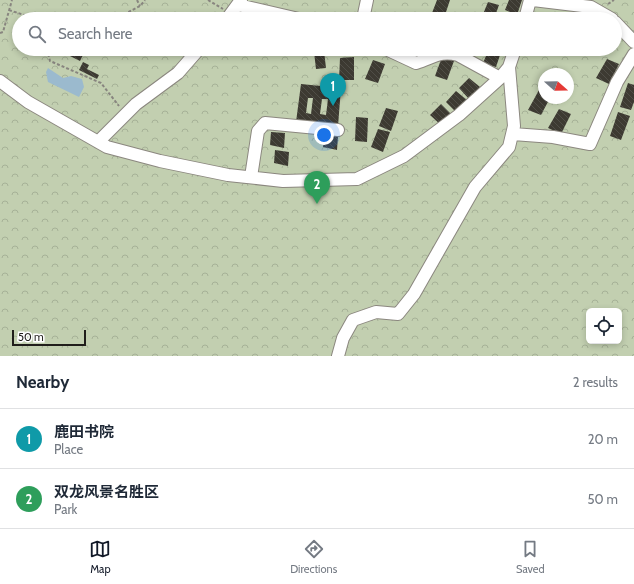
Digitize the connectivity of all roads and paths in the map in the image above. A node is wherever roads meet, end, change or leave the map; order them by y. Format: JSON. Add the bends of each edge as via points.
{"nodes":[{"id":1,"x":12,"y":0,"type":"edge"},
{"id":2,"x":137,"y":0,"type":"edge"},
{"id":3,"x":145,"y":0,"type":"edge"},
{"id":4,"x":208,"y":0,"type":"edge"},
{"id":5,"x":367,"y":0,"type":"edge"},
{"id":6,"x":532,"y":0,"type":"edge"},
{"id":7,"x":239,"y":2,"type":"edge"},
{"id":8,"x":140,"y":6,"type":"junction"},
{"id":9,"x":9,"y":10,"type":"junction"},
{"id":10,"x":15,"y":12,"type":"edge"},
{"id":11,"x":128,"y":12,"type":"edge"},
{"id":12,"x":223,"y":12,"type":"edge"},
{"id":13,"x":227,"y":12,"type":"edge"},
{"id":14,"x":274,"y":12,"type":"edge"},
{"id":15,"x":364,"y":12,"type":"edge"},
{"id":16,"x":528,"y":12,"type":"edge"},
{"id":17,"x":600,"y":12,"type":"edge"},
{"id":18,"x":622,"y":29,"type":"edge"},
{"id":19,"x":0,"y":33,"type":"edge"},
{"id":20,"x":634,"y":42,"type":"edge"},
{"id":21,"x":634,"y":54,"type":"edge"},
{"id":22,"x":49,"y":56,"type":"edge"},
{"id":23,"x":193,"y":56,"type":"edge"},
{"id":24,"x":401,"y":56,"type":"edge"},
{"id":25,"x":431,"y":56,"type":"edge"},
{"id":26,"x":460,"y":56,"type":"edge"},
{"id":27,"x":513,"y":56,"type":"edge"},
{"id":28,"x":509,"y":67,"type":"junction"},
{"id":29,"x":500,"y":78,"type":"junction"},
{"id":30,"x":0,"y":80,"type":"edge"},
{"id":31,"x":126,"y":115,"type":"junction"},
{"id":32,"x":338,"y":130,"type":"dead end"},
{"id":33,"x":512,"y":134,"type":"junction"},
{"id":34,"x":98,"y":142,"type":"junction"},
{"id":35,"x":251,"y":178,"type":"junction"},
{"id":36,"x":338,"y":356,"type":"edge"}],
"edges":[{"from":1,"to":9,"type":"path"},
{"from":2,"to":8,"type":"path"},
{"from":3,"to":8,"type":"path"},
{"from":4,"to":12,"type":"path"},
{"from":5,"to":15,"type":"street"},
{"from":6,"to":16,"type":"street"},
{"from":6,"to":17,"type":"street","via":[[591,7]]},
{"from":7,"to":13,"type":"street"},
{"from":7,"to":14,"type":"street"},
{"from":8,"to":11,"type":"path"},
{"from":9,"to":10,"type":"path"},
{"from":9,"to":19,"type":"path","via":[[3,32]]},
{"from":18,"to":20,"type":"street"},
{"from":21,"to":33,"type":"street","via":[[617,82],[590,144],[553,137]]},
{"from":22,"to":31,"type":"path","via":[[50,61],[101,83]]},
{"from":23,"to":31,"type":"street","via":[[178,73],[136,104]]},
{"from":24,"to":25,"type":"street","via":[[416,63]]},
{"from":26,"to":29,"type":"street"},
{"from":27,"to":28,"type":"street"},
{"from":28,"to":29,"type":"street"},
{"from":28,"to":33,"type":"street","via":[[514,126]]},
{"from":29,"to":35,"type":"street","via":[[459,115],[404,156],[357,179],[283,181]]},
{"from":30,"to":34,"type":"street","via":[[28,102]]},
{"from":31,"to":34,"type":"street"},
{"from":32,"to":35,"type":"street","via":[[266,123],[258,131]]},
{"from":33,"to":36,"type":"street","via":[[509,147],[475,187],[414,294],[398,314],[376,312],[353,320]]},
{"from":34,"to":35,"type":"street","via":[[107,147],[160,161]]}]}
